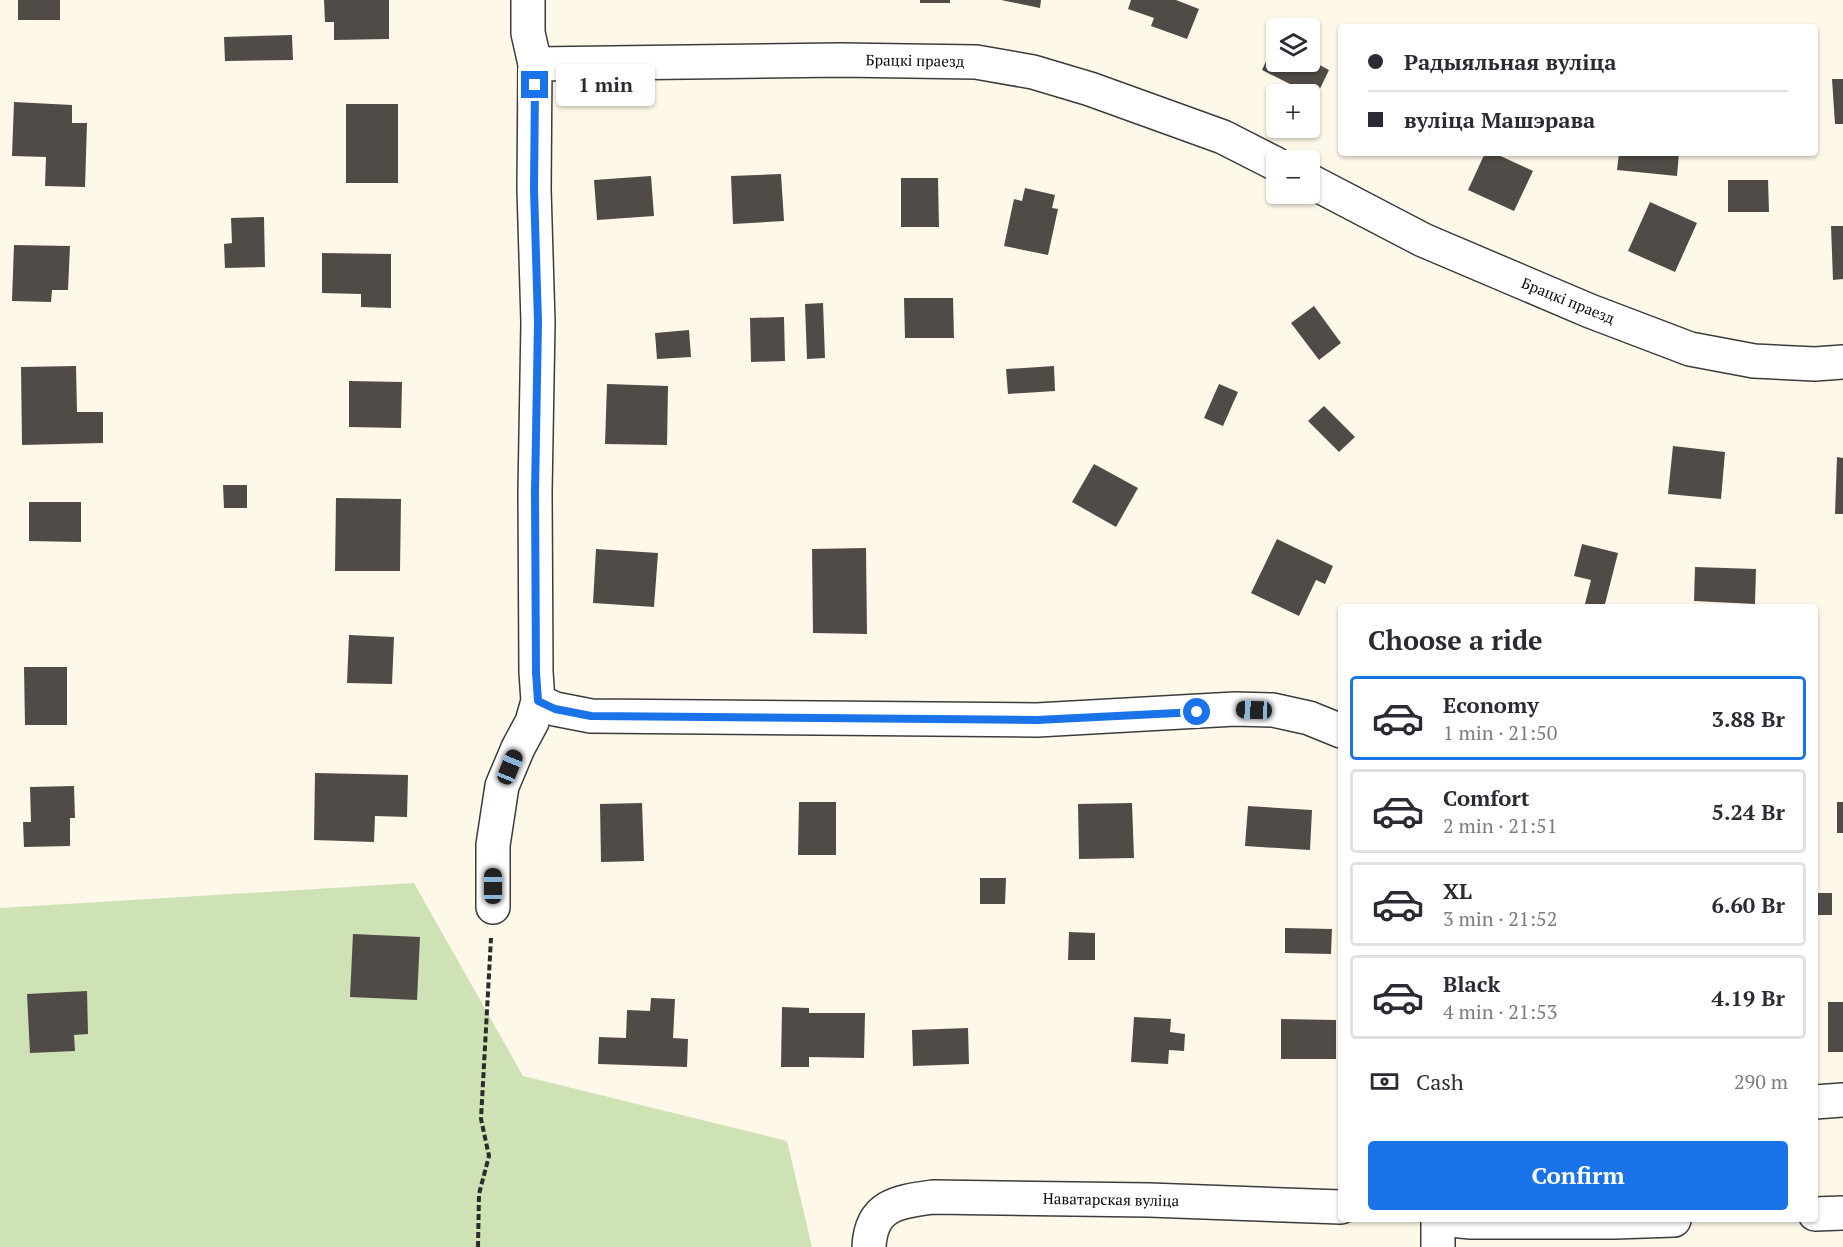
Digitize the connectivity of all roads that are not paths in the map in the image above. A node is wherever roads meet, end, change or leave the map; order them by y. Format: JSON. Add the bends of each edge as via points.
{"nodes":[{"id":1,"x":528,"y":0,"type":"edge"},
{"id":2,"x":535,"y":64,"type":"junction"},
{"id":3,"x":1266,"y":159,"type":"edge"},
{"id":4,"x":1320,"y":186,"type":"edge"},
{"id":5,"x":1843,"y":362,"type":"edge"},
{"id":6,"x":538,"y":701,"type":"junction"},
{"id":7,"x":1338,"y":730,"type":"edge"},
{"id":8,"x":493,"y":908,"type":"road end"},
{"id":9,"x":1843,"y":1100,"type":"edge"},
{"id":10,"x":1818,"y":1102,"type":"edge"},
{"id":11,"x":1338,"y":1207,"type":"edge"},
{"id":12,"x":1843,"y":1213,"type":"edge"},
{"id":13,"x":1818,"y":1214,"type":"edge"},
{"id":14,"x":1438,"y":1222,"type":"edge"},
{"id":15,"x":869,"y":1247,"type":"edge"},
{"id":16,"x":1438,"y":1247,"type":"edge"}],
"edges":[{"from":1,"to":2,"type":"street","via":[[528,33]]},
{"from":2,"to":3,"type":"street","name":"Брацкі праезд","via":[[976,62],[1090,88],[1223,137]]},
{"from":2,"to":6,"type":"street"},
{"from":4,"to":5,"type":"street","name":"Брацкі праезд","via":[[1423,240],[1690,349],[1754,361]]},
{"from":6,"to":7,"type":"street","via":[[555,709],[591,716],[1037,720],[1273,710],[1310,718]]},
{"from":6,"to":8,"type":"street","via":[[502,786],[493,845]]},
{"from":9,"to":10,"type":"street"},
{"from":11,"to":15,"type":"street","name":"Наватарская вуліца","via":[[933,1197],[900,1202],[884,1211],[875,1219]]},
{"from":12,"to":13,"type":"street"},
{"from":14,"to":16,"type":"street"}]}
